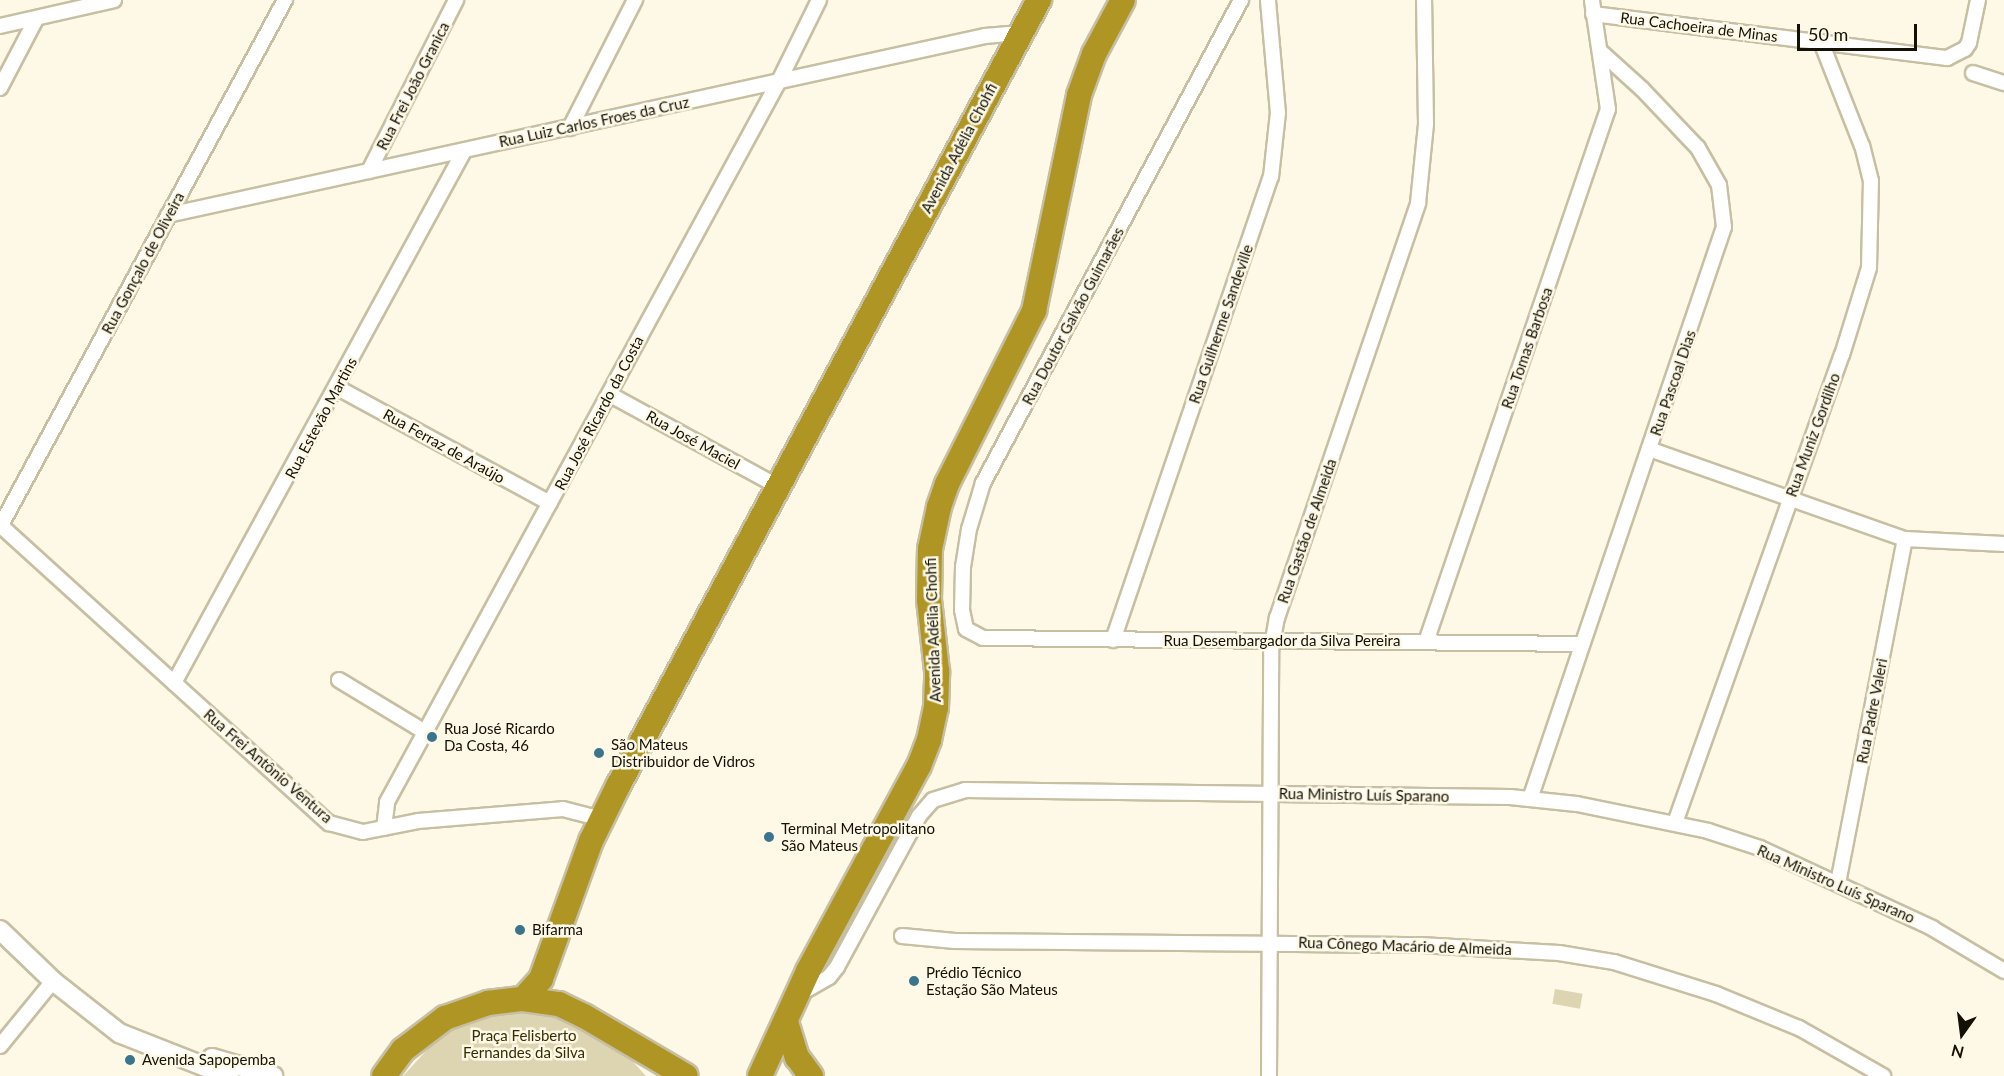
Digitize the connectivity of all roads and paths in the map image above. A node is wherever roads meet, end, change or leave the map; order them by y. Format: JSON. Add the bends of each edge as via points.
{"nodes":[{"id":1,"x":114,"y":0,"type":"edge"},
{"id":2,"x":285,"y":0,"type":"edge"},
{"id":3,"x":456,"y":0,"type":"edge"},
{"id":4,"x":635,"y":0,"type":"edge"},
{"id":5,"x":819,"y":0,"type":"edge"},
{"id":6,"x":1039,"y":0,"type":"edge"},
{"id":7,"x":1123,"y":0,"type":"edge"},
{"id":8,"x":1241,"y":0,"type":"edge"},
{"id":9,"x":1268,"y":0,"type":"edge"},
{"id":10,"x":1424,"y":0,"type":"edge"},
{"id":11,"x":1978,"y":0,"type":"edge"},
{"id":12,"x":1593,"y":7,"type":"edge"},
{"id":13,"x":36,"y":19,"type":"junction"},
{"id":14,"x":0,"y":26,"type":"edge"},
{"id":15,"x":1021,"y":33,"type":"junction"},
{"id":16,"x":1821,"y":42,"type":"junction"},
{"id":17,"x":1600,"y":52,"type":"junction"},
{"id":18,"x":1973,"y":73,"type":"dead end"},
{"id":19,"x":779,"y":81,"type":"junction"},
{"id":20,"x":2004,"y":83,"type":"edge"},
{"id":21,"x":0,"y":88,"type":"edge"},
{"id":22,"x":570,"y":128,"type":"junction"},
{"id":23,"x":464,"y":151,"type":"junction"},
{"id":24,"x":369,"y":171,"type":"junction"},
{"id":25,"x":168,"y":215,"type":"junction"},
{"id":26,"x":338,"y":388,"type":"junction"},
{"id":27,"x":609,"y":394,"type":"junction"},
{"id":28,"x":1649,"y":449,"type":"junction"},
{"id":29,"x":777,"y":486,"type":"junction"},
{"id":30,"x":1790,"y":500,"type":"junction"},
{"id":31,"x":550,"y":503,"type":"junction"},
{"id":32,"x":0,"y":525,"type":"edge"},
{"id":33,"x":1905,"y":539,"type":"junction"},
{"id":34,"x":2004,"y":544,"type":"edge"},
{"id":35,"x":983,"y":638,"type":"joint"},
{"id":36,"x":1113,"y":640,"type":"junction"},
{"id":37,"x":1273,"y":642,"type":"junction"},
{"id":38,"x":1426,"y":642,"type":"junction"},
{"id":39,"x":1581,"y":644,"type":"junction"},
{"id":40,"x":339,"y":680,"type":"dead end"},
{"id":41,"x":174,"y":683,"type":"junction"},
{"id":42,"x":425,"y":732,"type":"junction"},
{"id":43,"x":1272,"y":794,"type":"junction"},
{"id":44,"x":1530,"y":799,"type":"junction"},
{"id":45,"x":602,"y":819,"type":"junction"},
{"id":46,"x":1675,"y":823,"type":"junction"},
{"id":47,"x":384,"y":828,"type":"junction"},
{"id":48,"x":1838,"y":883,"type":"junction"},
{"id":49,"x":0,"y":930,"type":"edge"},
{"id":50,"x":902,"y":936,"type":"dead end"},
{"id":51,"x":1269,"y":942,"type":"junction"},
{"id":52,"x":2004,"y":971,"type":"edge"},
{"id":53,"x":53,"y":981,"type":"junction"},
{"id":54,"x":796,"y":995,"type":"junction"},
{"id":55,"x":523,"y":999,"type":"junction"},
{"id":56,"x":107,"y":1022,"type":"junction"},
{"id":57,"x":786,"y":1022,"type":"junction"},
{"id":58,"x":0,"y":1046,"type":"edge"},
{"id":59,"x":229,"y":1076,"type":"edge"},
{"id":60,"x":273,"y":1076,"type":"edge"},
{"id":61,"x":384,"y":1076,"type":"edge"},
{"id":62,"x":686,"y":1076,"type":"edge"},
{"id":63,"x":760,"y":1076,"type":"edge"},
{"id":64,"x":811,"y":1076,"type":"edge"},
{"id":65,"x":1269,"y":1076,"type":"edge"},
{"id":66,"x":1883,"y":1076,"type":"edge"}],
"edges":[{"from":1,"to":13,"type":"street"},
{"from":2,"to":25,"type":"street","name":"Rua Gonçalo de Oliveira"},
{"from":3,"to":24,"type":"street","name":"Rua Frei João Granica"},
{"from":4,"to":22,"type":"street"},
{"from":5,"to":19,"type":"street","name":"Rua José Ricardo da Costa"},
{"from":6,"to":15,"type":"highway","name":"Avenida Adélia Chohfi"},
{"from":7,"to":54,"type":"highway","name":"Avenida Adélia Chohfi","via":[[1094,54],[1079,94],[1034,311],[939,507],[930,549],[928,600],[937,671],[936,708],[929,740]]},
{"from":8,"to":35,"type":"street","name":"Rua Doutor Galvão Guimarães","via":[[983,483],[969,529],[962,610],[966,628]]},
{"from":9,"to":36,"type":"street","name":"Rua Guilherme Sandeville","via":[[1279,121],[1271,177]]},
{"from":10,"to":37,"type":"street","name":"Rua Gastão de Almeida","via":[[1426,124],[1418,202],[1377,334],[1277,618]]},
{"from":11,"to":16,"type":"street","name":"Rua Cachoeira de Minas","via":[[1969,43],[1965,50],[1947,58]]},
{"from":12,"to":16,"type":"street","name":"Rua Cachoeira de Minas"},
{"from":12,"to":17,"type":"street"},
{"from":13,"to":14,"type":"street"},
{"from":13,"to":21,"type":"street"},
{"from":15,"to":19,"type":"street","name":"Rua Luiz Carlos Froes da Cruz","via":[[985,36]]},
{"from":15,"to":29,"type":"highway","name":"Avenida Adélia Chohfi"},
{"from":16,"to":30,"type":"street","name":"Rua Muniz Gordilho","via":[[1862,146],[1871,181],[1872,242],[1869,268],[1842,356]]},
{"from":17,"to":28,"type":"street","name":"Rua Pascoal Dias","via":[[1698,148],[1719,185],[1724,207],[1724,227],[1716,259]]},
{"from":17,"to":38,"type":"street","name":"Rua Tomas Barbosa","via":[[1608,100],[1602,134]]},
{"from":18,"to":20,"type":"street"},
{"from":19,"to":22,"type":"street","name":"Rua Luiz Carlos Froes da Cruz"},
{"from":19,"to":27,"type":"street","name":"Rua José Ricardo da Costa"},
{"from":22,"to":23,"type":"street","name":"Rua Luiz Carlos Froes da Cruz"},
{"from":23,"to":24,"type":"street","name":"Rua Luiz Carlos Froes da Cruz"},
{"from":23,"to":26,"type":"street","name":"Rua Estevão Martins"},
{"from":24,"to":25,"type":"street","name":"Rua Luiz Carlos Froes da Cruz"},
{"from":25,"to":32,"type":"street","name":"Rua Gonçalo de Oliveira"},
{"from":26,"to":31,"type":"street","name":"Rua Ferraz de Araújo"},
{"from":26,"to":41,"type":"street","name":"Rua Estevão Martins"},
{"from":27,"to":29,"type":"street","name":"Rua José Maciel"},
{"from":27,"to":31,"type":"street","name":"Rua José Ricardo da Costa"},
{"from":28,"to":30,"type":"street"},
{"from":28,"to":39,"type":"street","name":"Rua Pascoal Dias"},
{"from":29,"to":45,"type":"highway","name":"Avenida Adélia Chohfi"},
{"from":30,"to":33,"type":"street"},
{"from":30,"to":46,"type":"street","name":"Rua Muniz Gordilho"},
{"from":31,"to":42,"type":"street","name":"Rua José Ricardo da Costa"},
{"from":32,"to":41,"type":"street","name":"Rua Frei Antônio Ventura"},
{"from":33,"to":34,"type":"street"},
{"from":33,"to":48,"type":"street","name":"Rua Padre Valeri"},
{"from":35,"to":36,"type":"street","name":"Rua Desembargador da Silva Pereira"},
{"from":36,"to":37,"type":"street","name":"Rua Desembargador da Silva Pereira"},
{"from":37,"to":38,"type":"street","name":"Rua Desembargador da Silva Pereira"},
{"from":37,"to":43,"type":"street","name":"Rua Gastão de Almeida"},
{"from":38,"to":39,"type":"street","name":"Rua Desembargador da Silva Pereira"},
{"from":39,"to":44,"type":"street","name":"Rua Pascoal Dias"},
{"from":40,"to":42,"type":"street"},
{"from":41,"to":47,"type":"street","name":"Rua Frei Antônio Ventura","via":[[329,823],[363,832]]},
{"from":42,"to":47,"type":"street","name":"Rua José Ricardo da Costa","via":[[387,802]]},
{"from":43,"to":44,"type":"street","name":"Rua Ministro Luís Sparano"},
{"from":43,"to":51,"type":"street","name":"Rua Gastão de Almeida"},
{"from":43,"to":54,"type":"street","name":"Rua Ministro Luís Sparano","via":[[965,790],[933,800],[919,816],[871,899],[837,967],[829,977]]},
{"from":44,"to":46,"type":"street","name":"Rua Ministro Luís Sparano"},
{"from":45,"to":47,"type":"street","name":"Rua Frei Antônio Ventura","via":[[563,809],[418,821]]},
{"from":45,"to":55,"type":"highway","name":"Avenida Adélia Chohfi","via":[[545,969]]},
{"from":46,"to":48,"type":"street","name":"Rua Ministro Luís Sparano","via":[[1760,848]]},
{"from":48,"to":52,"type":"street","name":"Rua Ministro Luís Sparano","via":[[1932,928]]},
{"from":49,"to":53,"type":"main road"},
{"from":50,"to":51,"type":"street","name":"Rua Cônego Macário de Almeida","via":[[955,941]]},
{"from":51,"to":65,"type":"street","name":"Rua Gastão de Almeida"},
{"from":51,"to":66,"type":"street","name":"Rua Cônego Macário de Almeida","via":[[1511,948],[1614,962],[1716,994],[1778,1019]]},
{"from":53,"to":56,"type":"main road"},
{"from":53,"to":58,"type":"street"},
{"from":54,"to":57,"type":"highway","name":"Avenida Adélia Chohfi"},
{"from":55,"to":61,"type":"highway","via":[[479,1005],[445,1018],[402,1050]]},
{"from":55,"to":62,"type":"highway","via":[[559,1004]]},
{"from":56,"to":59,"type":"main road","via":[[119,1033]]},
{"from":56,"to":60,"type":"main road","via":[[123,1022],[221,1061]]},
{"from":57,"to":63,"type":"highway","name":"Avenida Adélia Chohfi"},
{"from":57,"to":64,"type":"highway","via":[[797,1057]]}]}
